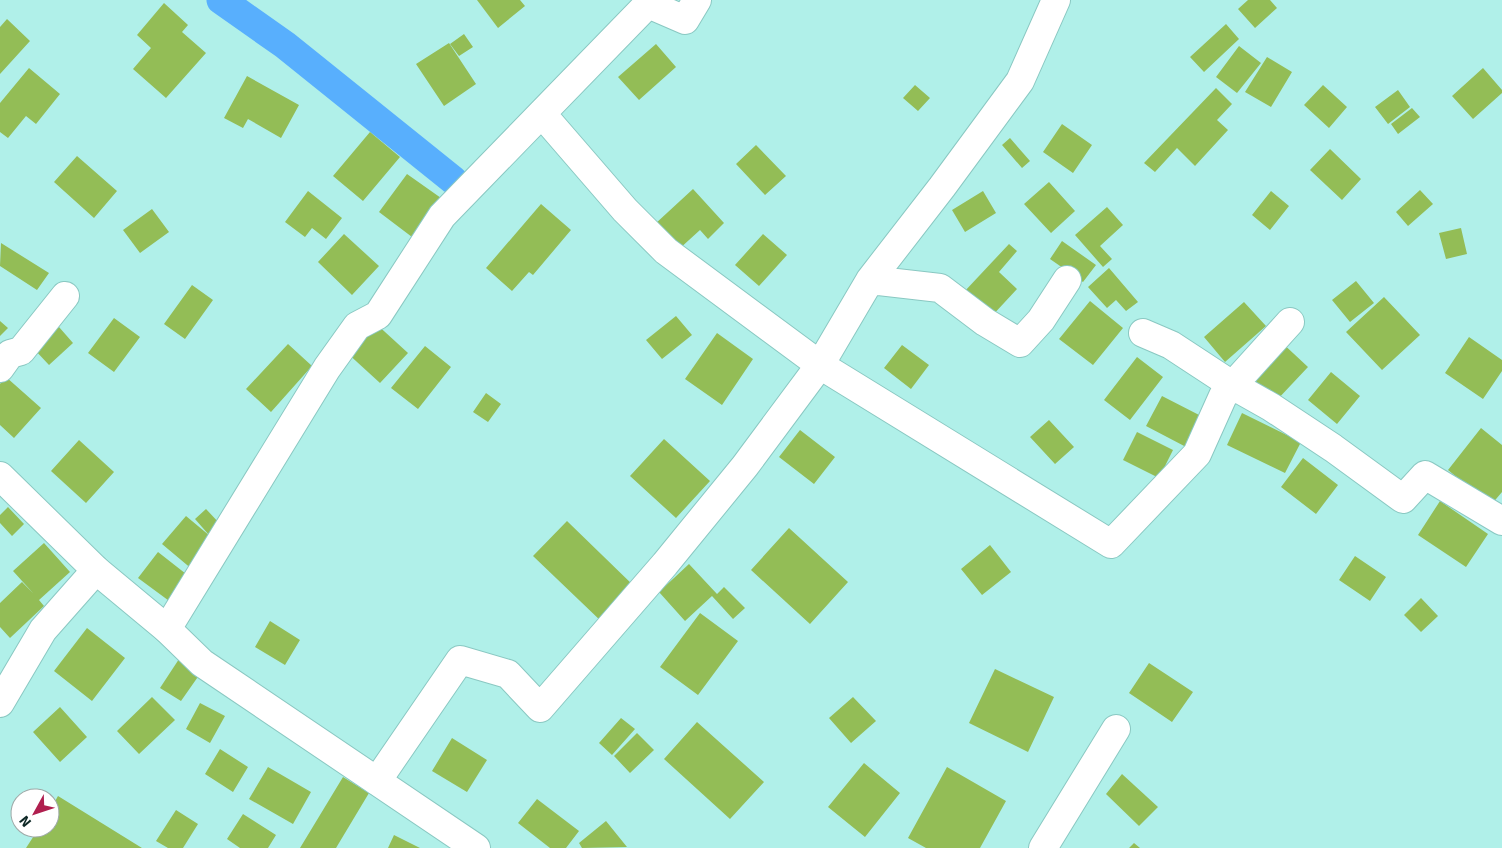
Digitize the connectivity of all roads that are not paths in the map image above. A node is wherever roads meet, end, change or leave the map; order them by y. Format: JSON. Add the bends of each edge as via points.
{"nodes":[{"id":1,"x":697,"y":0,"type":"edge"},
{"id":2,"x":1056,"y":0,"type":"edge"},
{"id":3,"x":542,"y":114,"type":"junction"},
{"id":4,"x":870,"y":280,"type":"junction"},
{"id":5,"x":1067,"y":280,"type":"dead end"},
{"id":6,"x":65,"y":296,"type":"dead end"},
{"id":7,"x":1290,"y":322,"type":"dead end"},
{"id":8,"x":1143,"y":333,"type":"dead end"},
{"id":9,"x":820,"y":365,"type":"junction"},
{"id":10,"x":0,"y":368,"type":"edge"},
{"id":11,"x":1232,"y":385,"type":"junction"},
{"id":12,"x":0,"y":476,"type":"edge"},
{"id":13,"x":1502,"y":521,"type":"edge"},
{"id":14,"x":96,"y":570,"type":"junction"},
{"id":15,"x":168,"y":630,"type":"junction"},
{"id":16,"x":0,"y":703,"type":"edge"},
{"id":17,"x":1116,"y":729,"type":"dead end"},
{"id":18,"x":377,"y":781,"type":"junction"},
{"id":19,"x":476,"y":848,"type":"edge"},
{"id":20,"x":1043,"y":848,"type":"edge"}],
"edges":[{"from":1,"to":3,"type":"street","via":[[685,20],[648,4]]},
{"from":2,"to":4,"type":"street","via":[[1020,81]]},
{"from":3,"to":9,"type":"street","via":[[624,210],[666,250]]},
{"from":3,"to":15,"type":"street","via":[[442,216],[378,315],[357,326],[326,368]]},
{"from":4,"to":5,"type":"street","via":[[940,288],[985,322],[1020,343],[1041,320]]},
{"from":4,"to":9,"type":"street"},
{"from":6,"to":10,"type":"street","via":[[20,351],[10,354]]},
{"from":7,"to":11,"type":"street"},
{"from":8,"to":11,"type":"street","via":[[1171,345]]},
{"from":9,"to":11,"type":"street","via":[[1111,544],[1196,454],[1223,396]]},
{"from":9,"to":18,"type":"street","via":[[684,542],[540,708],[508,674],[460,660]]},
{"from":11,"to":13,"type":"street","via":[[1333,448],[1403,499],[1425,475]]},
{"from":12,"to":14,"type":"street"},
{"from":14,"to":15,"type":"street"},
{"from":14,"to":16,"type":"street","via":[[43,630]]},
{"from":15,"to":18,"type":"street","via":[[202,663]]},
{"from":17,"to":20,"type":"street"},
{"from":18,"to":19,"type":"street"}]}
